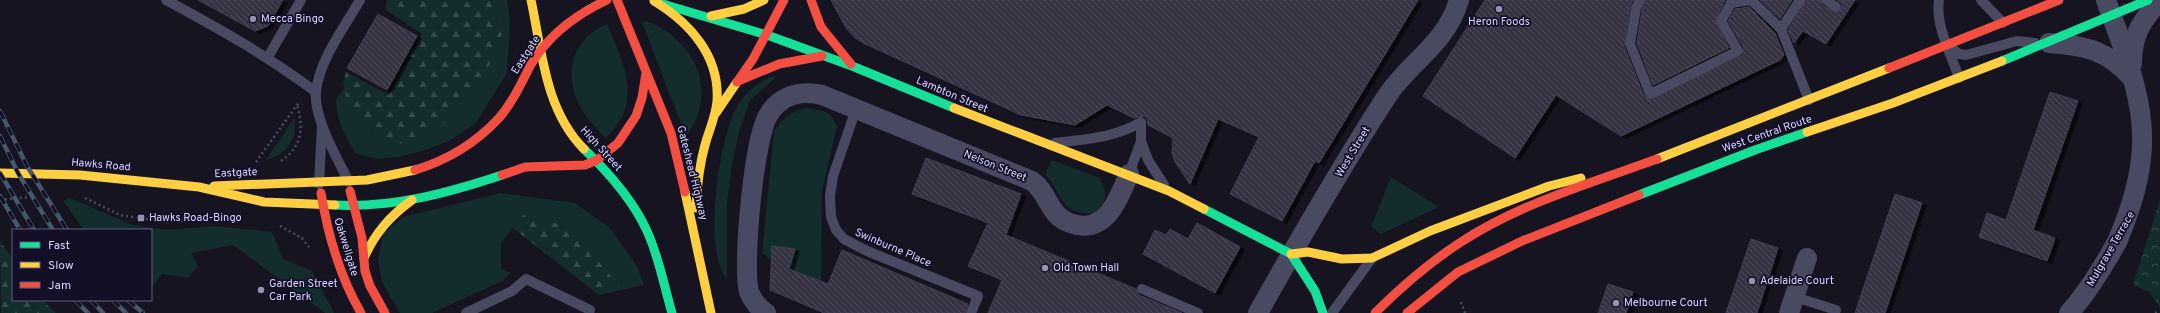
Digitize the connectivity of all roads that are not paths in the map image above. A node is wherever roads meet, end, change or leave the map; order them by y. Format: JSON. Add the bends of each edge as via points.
{"nodes":[{"id":1,"x":166,"y":0,"type":"edge"},
{"id":2,"x":301,"y":0,"type":"edge"},
{"id":3,"x":360,"y":0,"type":"edge"},
{"id":4,"x":531,"y":0,"type":"edge"},
{"id":5,"x":607,"y":0,"type":"edge"},
{"id":6,"x":617,"y":0,"type":"edge"},
{"id":7,"x":764,"y":0,"type":"edge"},
{"id":8,"x":784,"y":0,"type":"edge"},
{"id":9,"x":811,"y":0,"type":"edge"},
{"id":10,"x":1459,"y":0,"type":"edge"},
{"id":11,"x":1640,"y":0,"type":"edge"},
{"id":12,"x":1800,"y":0,"type":"edge"},
{"id":13,"x":1826,"y":0,"type":"edge"},
{"id":14,"x":1939,"y":0,"type":"edge"},
{"id":15,"x":1981,"y":0,"type":"edge"},
{"id":16,"x":2059,"y":0,"type":"edge"},
{"id":17,"x":2148,"y":0,"type":"edge"},
{"id":18,"x":2160,"y":0,"type":"edge"},
{"id":19,"x":652,"y":1,"type":"edge"},
{"id":20,"x":1836,"y":7,"type":"dead end"},
{"id":21,"x":2109,"y":8,"type":"edge"},
{"id":22,"x":706,"y":16,"type":"junction"},
{"id":23,"x":2003,"y":23,"type":"junction"},
{"id":24,"x":1781,"y":29,"type":"junction"},
{"id":25,"x":767,"y":35,"type":"junction"},
{"id":26,"x":2047,"y":44,"type":"junction"},
{"id":27,"x":1948,"y":45,"type":"junction"},
{"id":28,"x":542,"y":49,"type":"junction"},
{"id":29,"x":825,"y":56,"type":"junction"},
{"id":30,"x":268,"y":57,"type":"junction"},
{"id":31,"x":852,"y":66,"type":"junction"},
{"id":32,"x":646,"y":73,"type":"junction"},
{"id":33,"x":2135,"y":77,"type":"junction"},
{"id":34,"x":1959,"y":78,"type":"junction"},
{"id":35,"x":736,"y":82,"type":"junction"},
{"id":36,"x":316,"y":92,"type":"junction"},
{"id":37,"x":1809,"y":100,"type":"junction"},
{"id":38,"x":856,"y":109,"type":"junction"},
{"id":39,"x":714,"y":116,"type":"junction"},
{"id":40,"x":322,"y":125,"type":"junction"},
{"id":41,"x":1141,"y":141,"type":"junction"},
{"id":42,"x":1047,"y":144,"type":"junction"},
{"id":43,"x":1659,"y":159,"type":"junction"},
{"id":44,"x":597,"y":160,"type":"junction"},
{"id":45,"x":0,"y":173,"type":"edge"},
{"id":46,"x":1129,"y":174,"type":"junction"},
{"id":47,"x":348,"y":182,"type":"junction"},
{"id":48,"x":320,"y":184,"type":"junction"},
{"id":49,"x":199,"y":187,"type":"junction"},
{"id":50,"x":1170,"y":191,"type":"junction"},
{"id":51,"x":412,"y":200,"type":"junction"},
{"id":52,"x":323,"y":206,"type":"junction"},
{"id":53,"x":353,"y":206,"type":"junction"},
{"id":54,"x":694,"y":229,"type":"junction"},
{"id":55,"x":1291,"y":254,"type":"junction"},
{"id":56,"x":364,"y":258,"type":"junction"},
{"id":57,"x":1372,"y":258,"type":"junction"},
{"id":58,"x":1807,"y":258,"type":"dead end"},
{"id":59,"x":1142,"y":289,"type":"dead end"},
{"id":60,"x":1792,"y":305,"type":"edge"},
{"id":61,"x":590,"y":310,"type":"dead end"},
{"id":62,"x":1836,"y":310,"type":"dead end"},
{"id":63,"x":2074,"y":312,"type":"edge"},
{"id":64,"x":361,"y":313,"type":"edge"},
{"id":65,"x":385,"y":313,"type":"edge"},
{"id":66,"x":466,"y":313,"type":"edge"},
{"id":67,"x":672,"y":313,"type":"edge"},
{"id":68,"x":711,"y":313,"type":"edge"},
{"id":69,"x":766,"y":313,"type":"edge"},
{"id":70,"x":971,"y":313,"type":"edge"},
{"id":71,"x":1198,"y":313,"type":"edge"},
{"id":72,"x":1258,"y":313,"type":"edge"},
{"id":73,"x":1323,"y":313,"type":"edge"},
{"id":74,"x":1332,"y":313,"type":"edge"},
{"id":75,"x":1376,"y":313,"type":"edge"},
{"id":76,"x":1407,"y":313,"type":"edge"}],
"edges":[{"from":1,"to":30,"type":"lane"},
{"from":2,"to":30,"type":"lane"},
{"from":3,"to":36,"type":"lane","via":[[323,65]]},
{"from":4,"to":28,"type":"main road"},
{"from":5,"to":28,"type":"main road","name":"Eastgate","via":[[569,22]]},
{"from":6,"to":32,"type":"main road","name":"Gateshead Highway"},
{"from":7,"to":22,"type":"main road","via":[[733,12]]},
{"from":8,"to":25,"type":"main road"},
{"from":9,"to":31,"type":"main road","via":[[816,21]]},
{"from":10,"to":55,"type":"street","name":"West Street","via":[[1439,40],[1388,95]]},
{"from":11,"to":24,"type":"lane","via":[[1636,8],[1630,44],[1650,94],[1738,51],[1720,21],[1731,3],[1751,0]]},
{"from":12,"to":24,"type":"lane"},
{"from":13,"to":20,"type":"lane"},
{"from":14,"to":27,"type":"lane","via":[[1939,17]]},
{"from":15,"to":23,"type":"lane"},
{"from":16,"to":23,"type":"main road","name":"West Central Route"},
{"from":17,"to":21,"type":"main road","name":"West Central Route"},
{"from":18,"to":33,"type":"street","name":"Mulgrave Terrace","via":[[2143,20],[2135,35]]},
{"from":19,"to":22,"type":"main road","name":"Lambton Street"},
{"from":19,"to":39,"type":"main road","via":[[669,9],[691,28],[708,56],[717,92]]},
{"from":21,"to":26,"type":"main road","name":"West Central Route"},
{"from":21,"to":33,"type":"street","name":"Mulgrave Terrace"},
{"from":22,"to":25,"type":"main road","name":"Lambton Street"},
{"from":23,"to":27,"type":"main road","name":"West Central Route"},
{"from":24,"to":37,"type":"lane"},
{"from":25,"to":29,"type":"main road","name":"Lambton Street"},
{"from":25,"to":35,"type":"main road"},
{"from":26,"to":27,"type":"lane","via":[[2016,41],[1966,56]]},
{"from":26,"to":33,"type":"street","name":"Mulgrave Terrace","via":[[2085,47],[2104,54]]},
{"from":26,"to":34,"type":"main road","name":"West Central Route"},
{"from":27,"to":34,"type":"lane"},
{"from":27,"to":37,"type":"main road","name":"West Central Route"},
{"from":28,"to":44,"type":"main road","name":"High Street","via":[[556,107],[565,126],[577,142]]},
{"from":28,"to":47,"type":"main road","name":"Eastgate","via":[[500,117],[474,144],[445,160],[416,170]]},
{"from":29,"to":31,"type":"main road","name":"Lambton Street"},
{"from":29,"to":35,"type":"main road","via":[[791,61]]},
{"from":30,"to":36,"type":"lane"},
{"from":31,"to":42,"type":"main road","name":"Lambton Street","via":[[994,125]]},
{"from":32,"to":44,"type":"main road","via":[[636,116],[618,143]]},
{"from":32,"to":54,"type":"main road","name":"Gateshead Highway","via":[[671,133]]},
{"from":33,"to":63,"type":"street","name":"Mulgrave Terrace","via":[[2145,107],[2150,136],[2141,194],[2105,263]]},
{"from":34,"to":76,"type":"main road","name":"West Central Route","via":[[1748,153],[1522,241],[1458,272]]},
{"from":35,"to":39,"type":"main road"},
{"from":36,"to":40,"type":"lane"},
{"from":37,"to":43,"type":"main road","name":"West Central Route"},
{"from":38,"to":46,"type":"street","name":"Nelson Street","via":[[1032,182],[1041,189],[1060,218],[1075,225],[1092,225],[1107,216],[1114,208]]},
{"from":38,"to":69,"type":"street","name":"Nelson Street","via":[[822,95],[799,93],[788,97],[767,115],[759,143],[748,224],[747,282],[752,298]]},
{"from":38,"to":70,"type":"lane","name":"Swinburne Place","via":[[832,182],[831,217],[836,230],[844,240],[867,251],[978,296]]},
{"from":39,"to":54,"type":"main road","via":[[700,166]]},
{"from":40,"to":47,"type":"lane"},
{"from":40,"to":48,"type":"lane"},
{"from":41,"to":42,"type":"lane","via":[[1141,122],[1126,131],[1109,135]]},
{"from":41,"to":46,"type":"lane"},
{"from":41,"to":50,"type":"lane","via":[[1148,160]]},
{"from":42,"to":46,"type":"main road","name":"Lambton Street"},
{"from":43,"to":57,"type":"main road","via":[[1549,186],[1430,230]]},
{"from":43,"to":75,"type":"main road","name":"West Central Route","via":[[1506,217],[1432,261]]},
{"from":44,"to":51,"type":"main road","name":"Eastgate","via":[[585,165],[525,167],[460,189]]},
{"from":44,"to":67,"type":"main road","name":"High Street","via":[[633,207],[647,232]]},
{"from":45,"to":49,"type":"main road","name":"Hawks Road","via":[[80,175]]},
{"from":46,"to":50,"type":"main road"},
{"from":47,"to":48,"type":"main road","name":"Eastgate"},
{"from":47,"to":53,"type":"main road","name":"Oakwellgate"},
{"from":48,"to":49,"type":"main road","name":"Eastgate","via":[[251,183]]},
{"from":48,"to":52,"type":"main road","name":"Oakwellgate"},
{"from":49,"to":52,"type":"main road","name":"Eastgate","via":[[258,201]]},
{"from":50,"to":55,"type":"main road"},
{"from":51,"to":53,"type":"main road","name":"Eastgate"},
{"from":51,"to":56,"type":"main road","via":[[384,221]]},
{"from":52,"to":53,"type":"main road","name":"Eastgate"},
{"from":52,"to":64,"type":"main road","name":"Oakwellgate","via":[[335,260],[346,288]]},
{"from":53,"to":56,"type":"main road","name":"Oakwellgate"},
{"from":54,"to":68,"type":"main road","name":"Gateshead Highway","via":[[698,262]]},
{"from":55,"to":57,"type":"main road","via":[[1308,252],[1342,259]]},
{"from":55,"to":72,"type":"street","name":"West Street"},
{"from":55,"to":73,"type":"main road","via":[[1315,291]]},
{"from":56,"to":65,"type":"main road","name":"Oakwellgate","via":[[370,286]]},
{"from":57,"to":74,"type":"lane"},
{"from":58,"to":60,"type":"street"},
{"from":59,"to":71,"type":"lane"},
{"from":60,"to":62,"type":"lane"},
{"from":61,"to":66,"type":"lane","via":[[526,279],[512,291]]}]}
